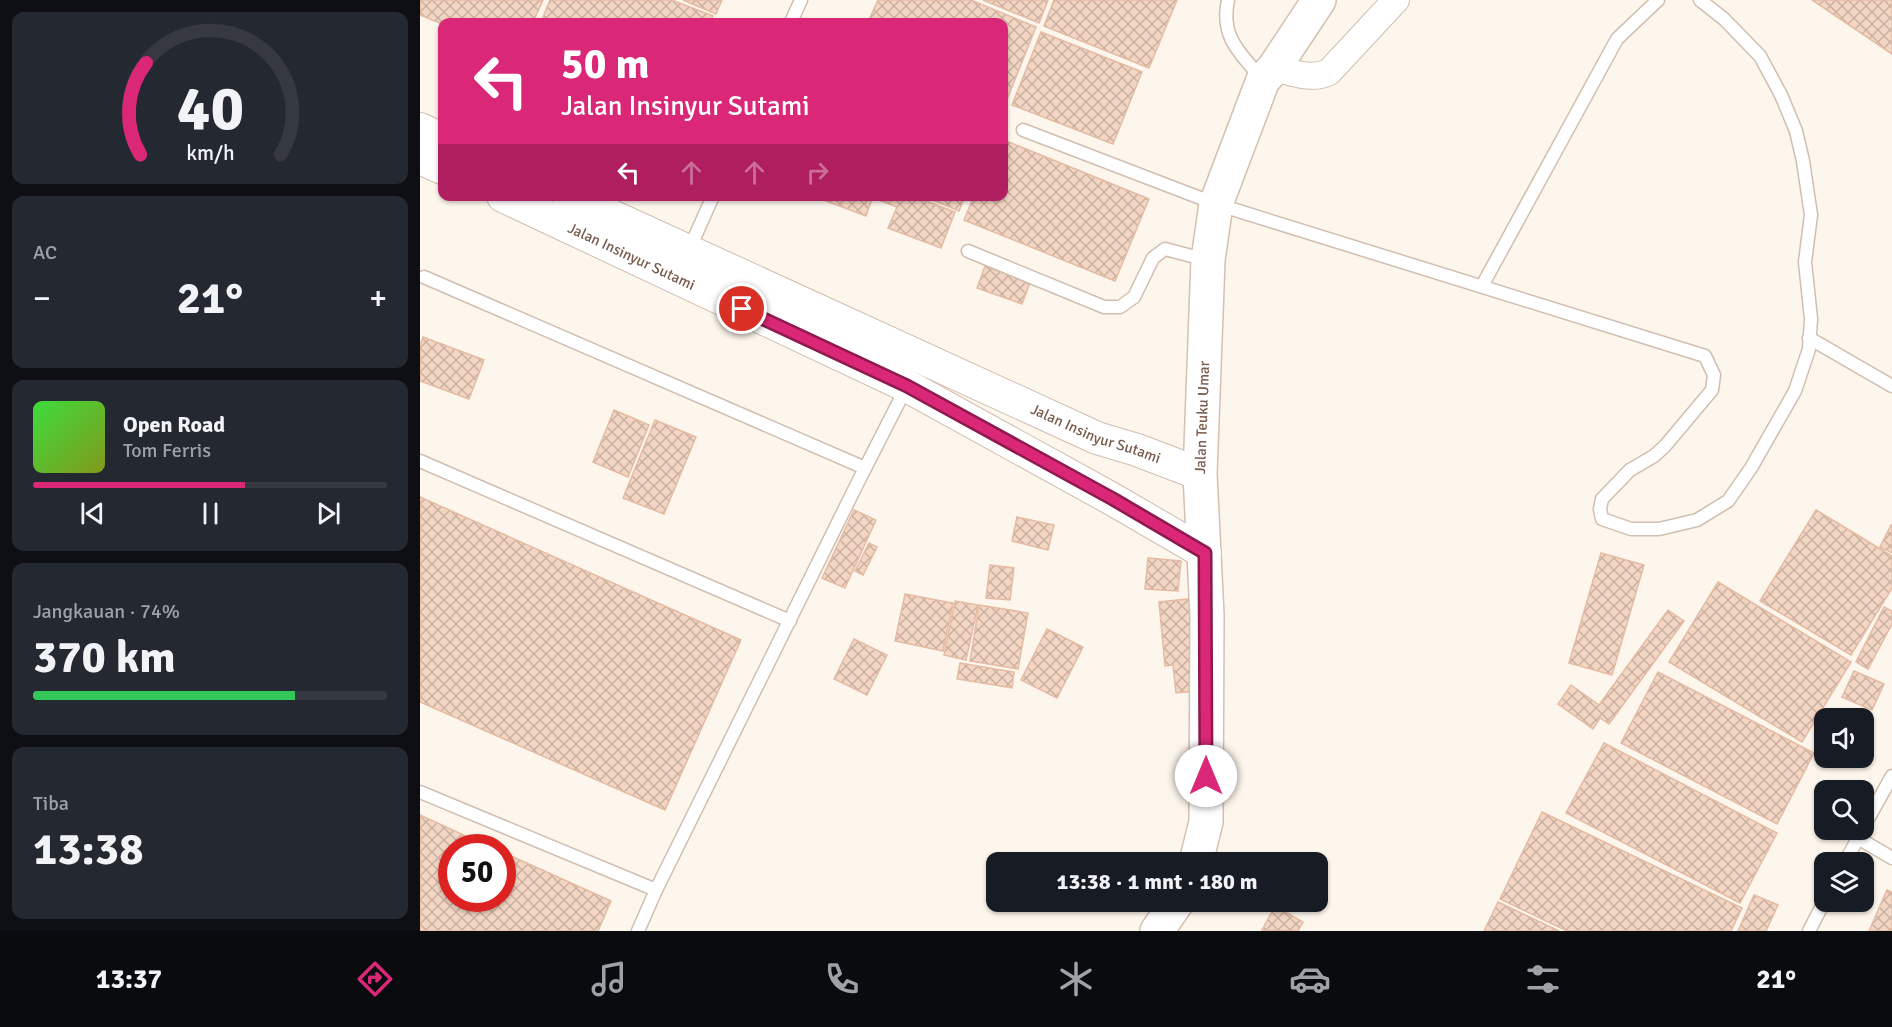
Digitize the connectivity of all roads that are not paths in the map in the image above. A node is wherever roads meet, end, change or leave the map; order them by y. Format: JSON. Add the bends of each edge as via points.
{"nodes":[{"id":1,"x":801,"y":0,"type":"edge"},
{"id":2,"x":1228,"y":0,"type":"edge"},
{"id":3,"x":1319,"y":0,"type":"edge"},
{"id":4,"x":1396,"y":0,"type":"edge"},
{"id":5,"x":1658,"y":0,"type":"edge"},
{"id":6,"x":1700,"y":0,"type":"edge"},
{"id":7,"x":793,"y":18,"type":"edge"},
{"id":8,"x":1268,"y":74,"type":"junction"},
{"id":9,"x":420,"y":129,"type":"edge"},
{"id":10,"x":1023,"y":130,"type":"dead end"},
{"id":11,"x":438,"y":137,"type":"edge"},
{"id":12,"x":420,"y":158,"type":"edge"},
{"id":13,"x":438,"y":166,"type":"edge"},
{"id":14,"x":516,"y":201,"type":"edge"},
{"id":15,"x":576,"y":201,"type":"edge"},
{"id":16,"x":711,"y":201,"type":"edge"},
{"id":17,"x":1216,"y":204,"type":"junction"},
{"id":18,"x":968,"y":251,"type":"dead end"},
{"id":19,"x":1208,"y":260,"type":"junction"},
{"id":20,"x":683,"y":265,"type":"junction"},
{"id":21,"x":424,"y":277,"type":"dead end"},
{"id":22,"x":1482,"y":286,"type":"junction"},
{"id":23,"x":1809,"y":338,"type":"junction"},
{"id":24,"x":907,"y":386,"type":"junction"},
{"id":25,"x":1892,"y":386,"type":"edge"},
{"id":26,"x":420,"y":461,"type":"edge"},
{"id":27,"x":865,"y":468,"type":"junction"},
{"id":28,"x":1200,"y":474,"type":"junction"},
{"id":29,"x":1205,"y":553,"type":"junction"},
{"id":30,"x":790,"y":621,"type":"junction"},
{"id":31,"x":1892,"y":776,"type":"edge"},
{"id":32,"x":420,"y":792,"type":"edge"},
{"id":33,"x":1874,"y":809,"type":"edge"},
{"id":34,"x":1871,"y":840,"type":"edge"},
{"id":35,"x":1198,"y":852,"type":"edge"},
{"id":36,"x":1892,"y":858,"type":"edge"},
{"id":37,"x":656,"y":890,"type":"junction"},
{"id":38,"x":1170,"y":912,"type":"edge"},
{"id":39,"x":1819,"y":912,"type":"edge"},
{"id":40,"x":638,"y":931,"type":"edge"},
{"id":41,"x":1157,"y":931,"type":"edge"},
{"id":42,"x":1809,"y":931,"type":"edge"}],
"edges":[{"from":1,"to":7,"type":"lane"},
{"from":2,"to":8,"type":"lane","via":[[1225,13],[1232,44]]},
{"from":3,"to":8,"type":"main road","name":"Jalan Teuku Umar"},
{"from":4,"to":8,"type":"street","via":[[1329,72],[1310,77]]},
{"from":5,"to":22,"type":"lane","via":[[1617,39]]},
{"from":6,"to":23,"type":"lane","via":[[1760,56],[1796,131],[1811,215],[1805,262]]},
{"from":8,"to":17,"type":"main road","name":"Jalan Teuku Umar"},
{"from":9,"to":11,"type":"street"},
{"from":10,"to":17,"type":"lane"},
{"from":12,"to":13,"type":"street"},
{"from":14,"to":20,"type":"street","name":"Jalan Insinyur Sutami"},
{"from":15,"to":20,"type":"street","name":"Jalan Insinyur Sutami"},
{"from":16,"to":20,"type":"lane"},
{"from":17,"to":19,"type":"main road","name":"Jalan Teuku Umar"},
{"from":17,"to":22,"type":"lane"},
{"from":18,"to":19,"type":"lane","via":[[1104,308],[1120,307],[1134,297],[1153,258],[1165,249]]},
{"from":19,"to":28,"type":"main road","name":"Jalan Teuku Umar"},
{"from":20,"to":24,"type":"street","name":"Jalan Insinyur Sutami"},
{"from":20,"to":28,"type":"street","name":"Jalan Insinyur Sutami","via":[[1097,438]]},
{"from":21,"to":27,"type":"lane"},
{"from":22,"to":23,"type":"lane","via":[[1705,356],[1714,375],[1712,390],[1665,446],[1630,470],[1602,499],[1602,519],[1631,529],[1659,529],[1697,520],[1728,501],[1795,391]]},
{"from":23,"to":25,"type":"lane"},
{"from":24,"to":27,"type":"lane"},
{"from":24,"to":29,"type":"street","name":"Jalan Insinyur Sutami"},
{"from":26,"to":30,"type":"lane"},
{"from":27,"to":30,"type":"lane"},
{"from":28,"to":29,"type":"main road","name":"Jalan Teuku Umar"},
{"from":29,"to":35,"type":"main road","name":"Jalan Teuku Umar","via":[[1206,822]]},
{"from":30,"to":37,"type":"lane"},
{"from":31,"to":33,"type":"lane"},
{"from":32,"to":37,"type":"lane"},
{"from":34,"to":36,"type":"lane"},
{"from":37,"to":40,"type":"lane"},
{"from":38,"to":41,"type":"main road"},
{"from":39,"to":42,"type":"lane"}]}
